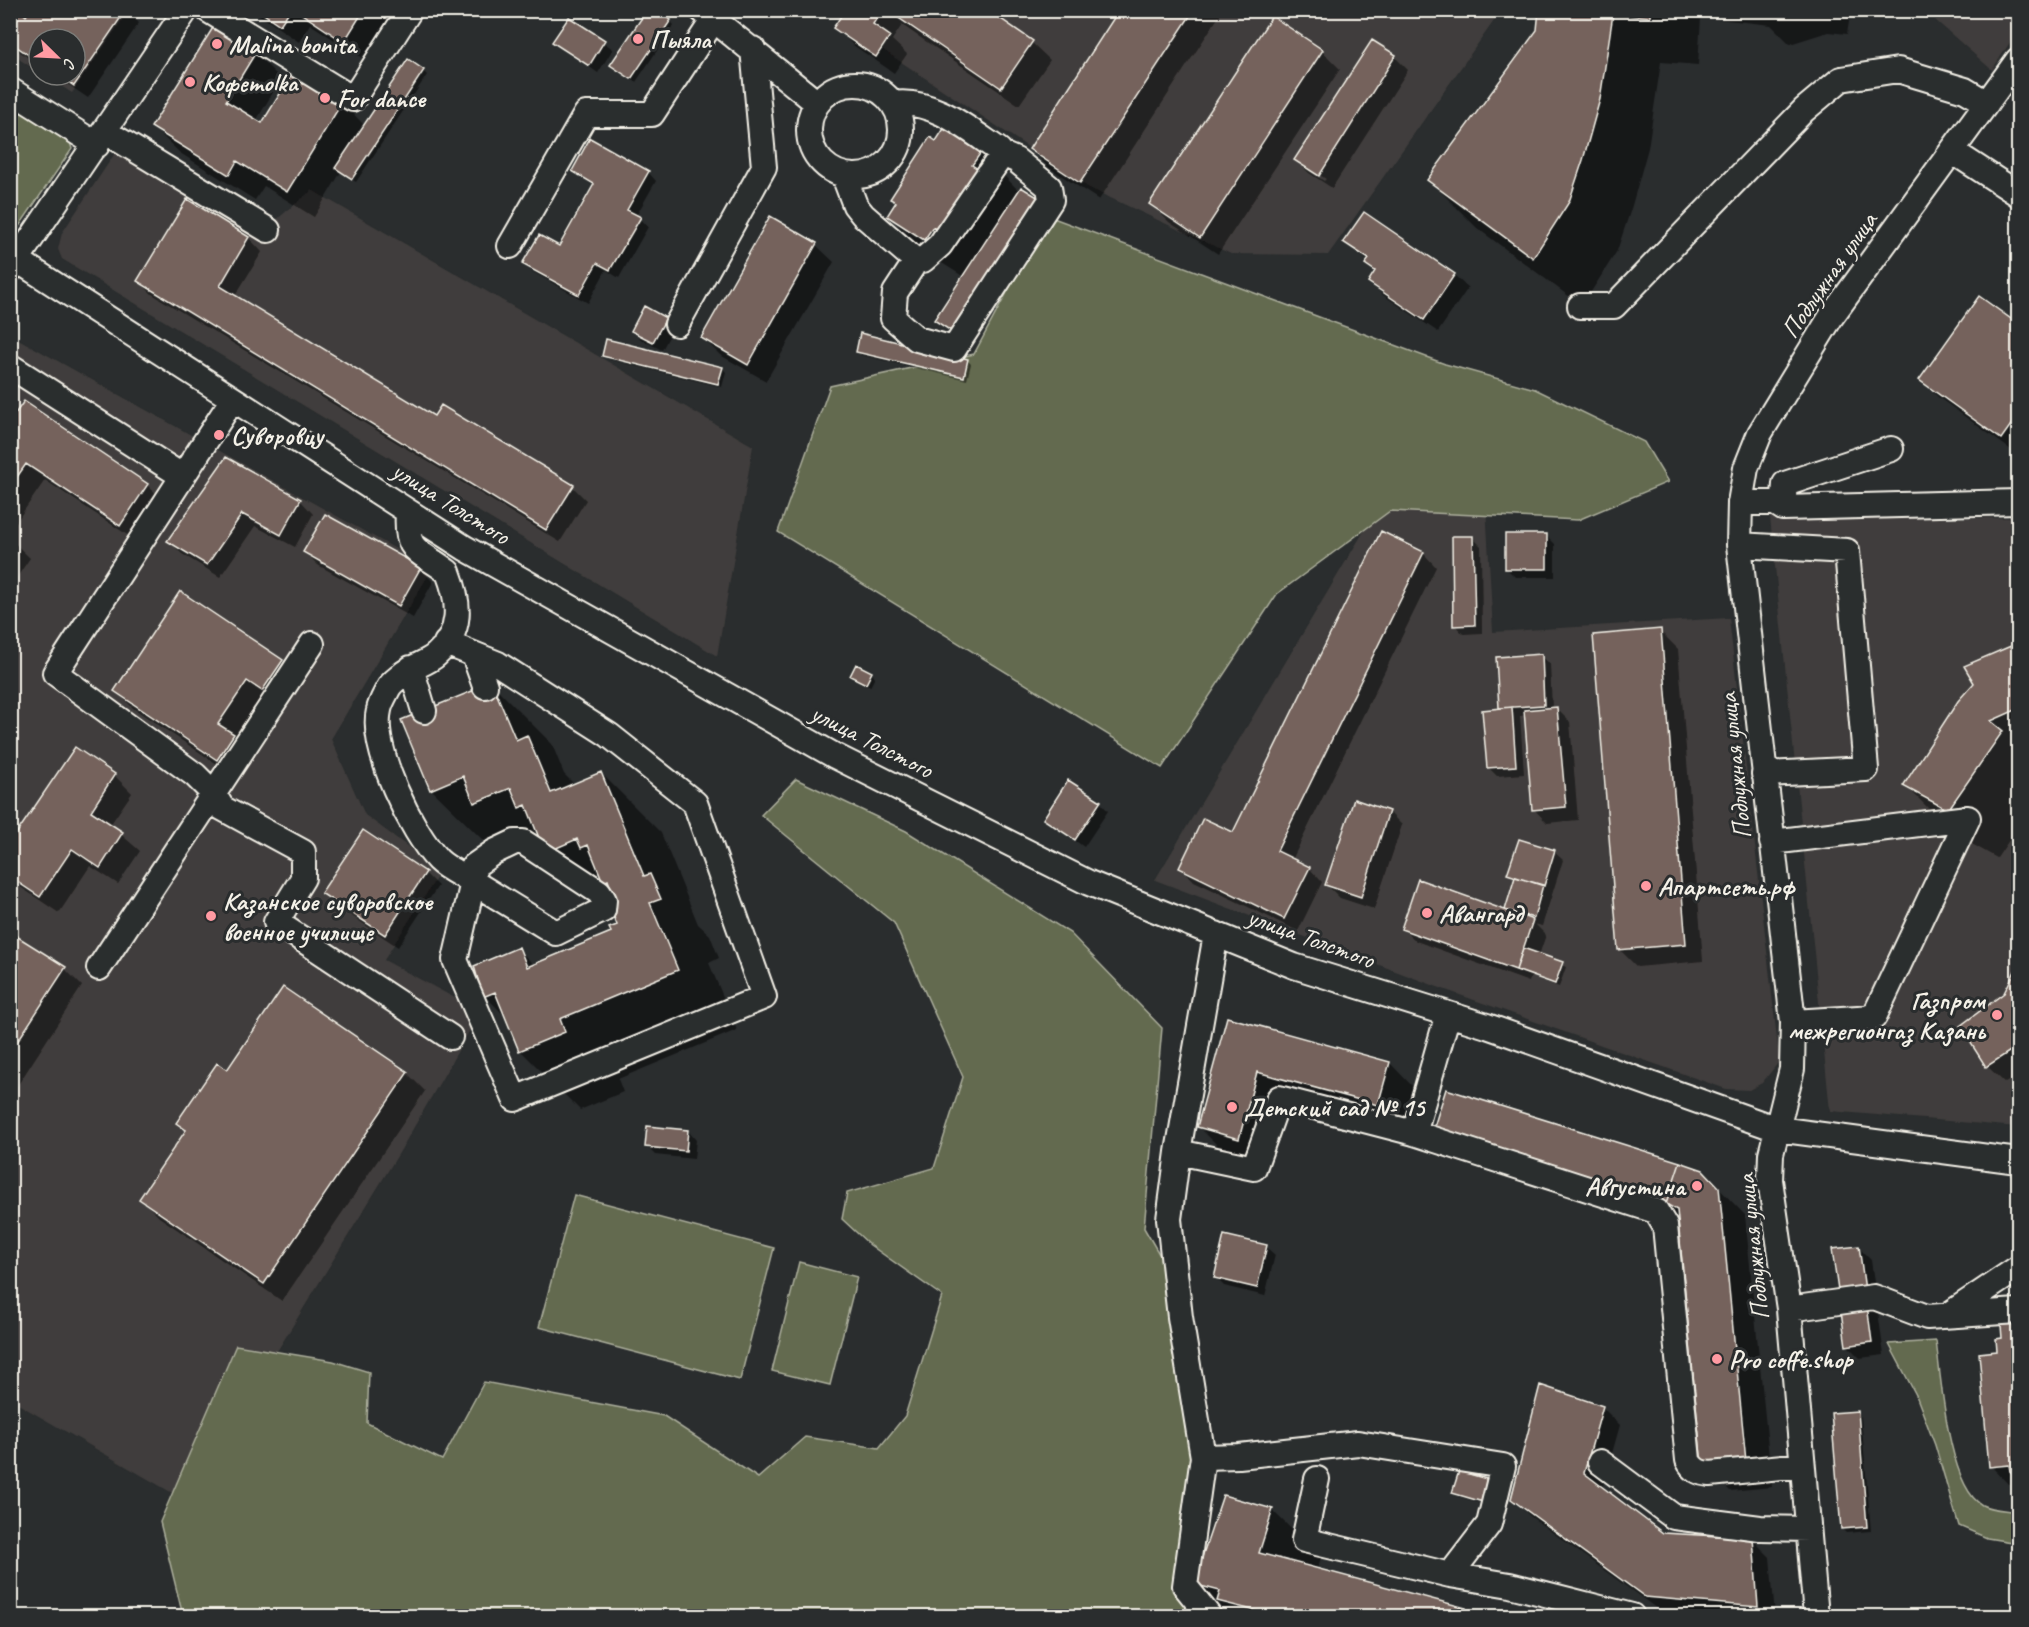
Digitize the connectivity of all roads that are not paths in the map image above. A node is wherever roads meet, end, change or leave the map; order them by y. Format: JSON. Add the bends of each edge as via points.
{"nodes":[{"id":1,"x":186,"y":10,"type":"edge"},
{"id":2,"x":208,"y":10,"type":"edge"},
{"id":3,"x":410,"y":10,"type":"edge"},
{"id":4,"x":708,"y":15,"type":"edge"},
{"id":5,"x":753,"y":49,"type":"junction"},
{"id":6,"x":2019,"y":60,"type":"edge"},
{"id":7,"x":10,"y":90,"type":"edge"},
{"id":8,"x":817,"y":103,"type":"junction"},
{"id":9,"x":1987,"y":103,"type":"junction"},
{"id":10,"x":892,"y":104,"type":"junction"},
{"id":11,"x":101,"y":139,"type":"junction"},
{"id":12,"x":1952,"y":151,"type":"junction"},
{"id":13,"x":1002,"y":154,"type":"junction"},
{"id":14,"x":844,"y":176,"type":"junction"},
{"id":15,"x":2019,"y":194,"type":"edge"},
{"id":16,"x":268,"y":230,"type":"dead end"},
{"id":17,"x":510,"y":246,"type":"dead end"},
{"id":18,"x":916,"y":261,"type":"junction"},
{"id":19,"x":13,"y":264,"type":"edge"},
{"id":20,"x":1580,"y":306,"type":"dead end"},
{"id":21,"x":677,"y":324,"type":"dead end"},
{"id":22,"x":10,"y":366,"type":"edge"},
{"id":23,"x":233,"y":399,"type":"junction"},
{"id":24,"x":1891,"y":449,"type":"dead end"},
{"id":25,"x":182,"y":476,"type":"junction"},
{"id":26,"x":2019,"y":502,"type":"edge"},
{"id":27,"x":1740,"y":503,"type":"junction"},
{"id":28,"x":1783,"y":508,"type":"junction"},
{"id":29,"x":408,"y":512,"type":"junction"},
{"id":30,"x":1739,"y":544,"type":"junction"},
{"id":31,"x":446,"y":643,"type":"junction"},
{"id":32,"x":312,"y":644,"type":"dead end"},
{"id":33,"x":474,"y":655,"type":"junction"},
{"id":34,"x":411,"y":668,"type":"junction"},
{"id":35,"x":485,"y":686,"type":"dead end"},
{"id":36,"x":424,"y":711,"type":"dead end"},
{"id":37,"x":1764,"y":774,"type":"junction"},
{"id":38,"x":213,"y":793,"type":"junction"},
{"id":39,"x":1772,"y":842,"type":"junction"},
{"id":40,"x":473,"y":882,"type":"junction"},
{"id":41,"x":1216,"y":934,"type":"junction"},
{"id":42,"x":99,"y":968,"type":"dead end"},
{"id":43,"x":1448,"y":1014,"type":"junction"},
{"id":44,"x":1793,"y":1022,"type":"junction"},
{"id":45,"x":450,"y":1037,"type":"dead end"},
{"id":46,"x":1778,"y":1129,"type":"junction"},
{"id":47,"x":1414,"y":1133,"type":"junction"},
{"id":48,"x":1178,"y":1152,"type":"junction"},
{"id":49,"x":2019,"y":1161,"type":"edge"},
{"id":50,"x":2019,"y":1268,"type":"edge"},
{"id":51,"x":1789,"y":1310,"type":"junction"},
{"id":52,"x":2019,"y":1311,"type":"edge"},
{"id":53,"x":1948,"y":1316,"type":"junction"},
{"id":54,"x":1203,"y":1457,"type":"junction"},
{"id":55,"x":1600,"y":1462,"type":"dead end"},
{"id":56,"x":1802,"y":1465,"type":"junction"},
{"id":57,"x":1317,"y":1479,"type":"dead end"},
{"id":58,"x":1808,"y":1529,"type":"junction"},
{"id":59,"x":1450,"y":1575,"type":"junction"},
{"id":60,"x":1566,"y":1609,"type":"edge"},
{"id":61,"x":1209,"y":1617,"type":"edge"},
{"id":62,"x":1632,"y":1617,"type":"edge"},
{"id":63,"x":1816,"y":1617,"type":"edge"}],
"edges":[{"from":1,"to":11,"type":"street"},
{"from":2,"to":3,"type":"street","via":[[353,99]]},
{"from":4,"to":5,"type":"street"},
{"from":4,"to":17,"type":"street","via":[[652,114],[586,114]]},
{"from":5,"to":8,"type":"street"},
{"from":5,"to":21,"type":"street","via":[[764,166]]},
{"from":6,"to":9,"type":"street","name":"Подлужная улица"},
{"from":7,"to":11,"type":"street"},
{"from":8,"to":10,"type":"street","via":[[827,93],[852,84],[879,90]]},
{"from":8,"to":14,"type":"street","via":[[810,116],[811,147],[818,160]]},
{"from":9,"to":12,"type":"street","name":"Подлужная улица"},
{"from":9,"to":20,"type":"street","via":[[1965,90],[1898,70],[1840,79],[1804,110],[1614,306]]},
{"from":10,"to":13,"type":"street","via":[[903,102],[938,111]]},
{"from":10,"to":14,"type":"street","via":[[901,123],[896,152],[874,173]]},
{"from":11,"to":16,"type":"street"},
{"from":11,"to":19,"type":"street"},
{"from":12,"to":15,"type":"street"},
{"from":12,"to":27,"type":"street","name":"Подлужная улица","via":[[1831,317],[1766,423],[1746,468]]},
{"from":13,"to":18,"type":"street","via":[[940,245],[923,260]]},
{"from":13,"to":18,"type":"street","via":[[1016,160],[1049,187],[1051,200],[954,349],[917,339],[893,318],[895,293]]},
{"from":14,"to":18,"type":"street","via":[[863,215]]},
{"from":19,"to":23,"type":"street","name":"улица Толстого"},
{"from":22,"to":25,"type":"street"},
{"from":23,"to":25,"type":"street"},
{"from":23,"to":29,"type":"street","name":"улица Толстого"},
{"from":24,"to":28,"type":"street","via":[[1785,484]]},
{"from":25,"to":38,"type":"street","via":[[56,673],[195,775]]},
{"from":26,"to":28,"type":"street"},
{"from":27,"to":28,"type":"street","via":[[1774,503]]},
{"from":27,"to":30,"type":"street","name":"Подлужная улица"},
{"from":29,"to":31,"type":"street","via":[[407,533],[413,549],[448,572],[450,578],[459,612],[455,633]]},
{"from":29,"to":41,"type":"street","name":"улица Толстого","via":[[835,756],[1089,883]]},
{"from":30,"to":37,"type":"street","name":"Подлужная улица"},
{"from":30,"to":37,"type":"street","via":[[1847,551],[1866,769]]},
{"from":31,"to":33,"type":"street"},
{"from":31,"to":34,"type":"street","via":[[435,655]]},
{"from":32,"to":38,"type":"street"},
{"from":33,"to":35,"type":"street"},
{"from":33,"to":40,"type":"street","via":[[498,664],[609,735],[695,803],[764,997],[515,1099],[455,960]]},
{"from":34,"to":36,"type":"street"},
{"from":34,"to":40,"type":"street","via":[[389,686],[378,711],[380,741],[393,786],[419,836],[440,862]]},
{"from":37,"to":39,"type":"street","name":"Подлужная улица"},
{"from":38,"to":42,"type":"street"},
{"from":38,"to":45,"type":"street","via":[[222,808],[303,852],[303,878],[276,922]]},
{"from":39,"to":44,"type":"street","name":"Подлужная улица"},
{"from":39,"to":44,"type":"street","via":[[1968,819],[1874,1017]]},
{"from":40,"to":40,"type":"street","via":[[556,933],[603,910],[604,900],[599,892],[524,842],[494,852],[474,866]]},
{"from":41,"to":43,"type":"street","name":"улица Толстого","via":[[1294,966]]},
{"from":41,"to":48,"type":"street"},
{"from":43,"to":46,"type":"street","name":"улица Толстого"},
{"from":43,"to":47,"type":"street"},
{"from":44,"to":46,"type":"street","name":"Подлужная улица","via":[[1792,1069]]},
{"from":46,"to":49,"type":"street","name":"улица Толстого"},
{"from":46,"to":51,"type":"street","name":"Подлужная улица","via":[[1770,1180]]},
{"from":47,"to":48,"type":"street","via":[[1279,1098],[1254,1168]]},
{"from":47,"to":56,"type":"street","via":[[1656,1211],[1665,1226],[1691,1466],[1710,1474]]},
{"from":48,"to":54,"type":"street","via":[[1169,1219]]},
{"from":50,"to":53,"type":"street"},
{"from":51,"to":53,"type":"street","via":[[1874,1297],[1927,1317]]},
{"from":51,"to":56,"type":"street","name":"Подлужная улица"},
{"from":52,"to":53,"type":"street"},
{"from":54,"to":59,"type":"street","via":[[1358,1443],[1503,1466],[1490,1524]]},
{"from":54,"to":61,"type":"street","via":[[1185,1586]]},
{"from":55,"to":58,"type":"street","via":[[1674,1516],[1760,1528]]},
{"from":56,"to":58,"type":"street","name":"Подлужная улица"},
{"from":57,"to":59,"type":"street","via":[[1304,1540]]},
{"from":58,"to":63,"type":"street","name":"Подлужная улица"},
{"from":59,"to":60,"type":"street","via":[[1510,1585]]},
{"from":60,"to":62,"type":"street"}]}
